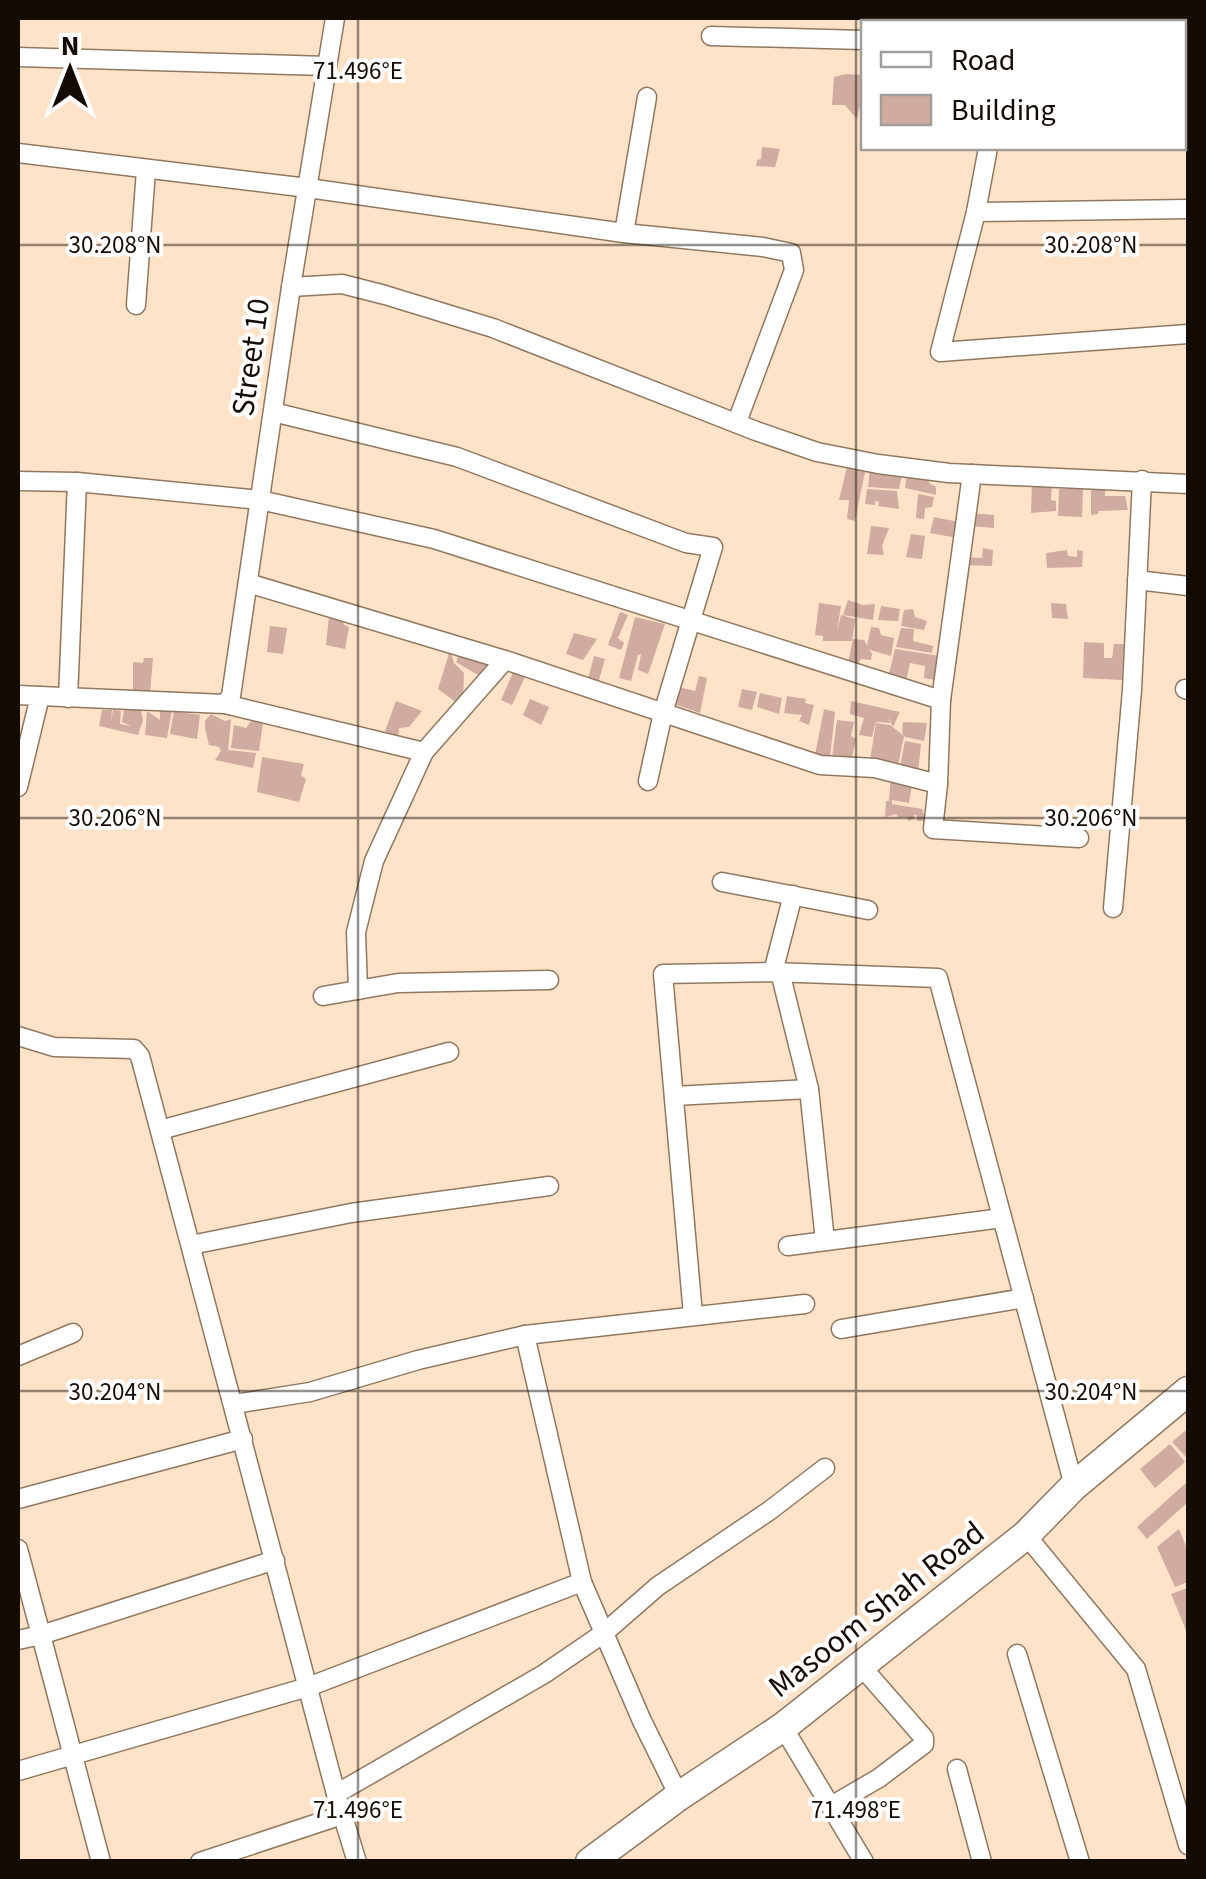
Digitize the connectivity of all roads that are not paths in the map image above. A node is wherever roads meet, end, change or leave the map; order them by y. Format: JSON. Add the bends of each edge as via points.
{"nodes":[{"id":1,"x":335,"y":18,"type":"edge"},
{"id":2,"x":711,"y":36,"type":"dead end"},
{"id":3,"x":861,"y":40,"type":"edge"},
{"id":4,"x":18,"y":57,"type":"edge"},
{"id":5,"x":327,"y":66,"type":"junction"},
{"id":6,"x":646,"y":97,"type":"dead end"},
{"id":7,"x":988,"y":150,"type":"edge"},
{"id":8,"x":18,"y":152,"type":"edge"},
{"id":9,"x":146,"y":170,"type":"junction"},
{"id":10,"x":308,"y":188,"type":"junction"},
{"id":11,"x":1188,"y":208,"type":"edge"},
{"id":12,"x":976,"y":212,"type":"junction"},
{"id":13,"x":624,"y":234,"type":"junction"},
{"id":14,"x":291,"y":287,"type":"junction"},
{"id":15,"x":136,"y":306,"type":"dead end"},
{"id":16,"x":1188,"y":334,"type":"edge"},
{"id":17,"x":272,"y":412,"type":"junction"},
{"id":18,"x":737,"y":422,"type":"junction"},
{"id":19,"x":972,"y":474,"type":"junction"},
{"id":20,"x":1142,"y":480,"type":"junction"},
{"id":21,"x":18,"y":481,"type":"edge"},
{"id":22,"x":78,"y":482,"type":"junction"},
{"id":23,"x":1188,"y":484,"type":"edge"},
{"id":24,"x":260,"y":500,"type":"junction"},
{"id":25,"x":1137,"y":580,"type":"junction"},
{"id":26,"x":248,"y":583,"type":"junction"},
{"id":27,"x":1188,"y":586,"type":"edge"},
{"id":28,"x":692,"y":622,"type":"junction"},
{"id":29,"x":505,"y":660,"type":"junction"},
{"id":30,"x":18,"y":695,"type":"edge"},
{"id":31,"x":40,"y":696,"type":"junction"},
{"id":32,"x":68,"y":698,"type":"junction"},
{"id":33,"x":941,"y":700,"type":"junction"},
{"id":34,"x":225,"y":704,"type":"junction"},
{"id":35,"x":663,"y":712,"type":"junction"},
{"id":36,"x":424,"y":752,"type":"junction"},
{"id":37,"x":648,"y":781,"type":"dead end"},
{"id":38,"x":938,"y":784,"type":"junction"},
{"id":39,"x":18,"y":787,"type":"edge"},
{"id":40,"x":1079,"y":838,"type":"dead end"},
{"id":41,"x":722,"y":882,"type":"dead end"},
{"id":42,"x":794,"y":895,"type":"junction"},
{"id":43,"x":1114,"y":908,"type":"dead end"},
{"id":44,"x":868,"y":910,"type":"dead end"},
{"id":45,"x":777,"y":972,"type":"junction"},
{"id":46,"x":549,"y":980,"type":"dead end"},
{"id":47,"x":358,"y":990,"type":"junction"},
{"id":48,"x":323,"y":996,"type":"dead end"},
{"id":49,"x":18,"y":1036,"type":"edge"},
{"id":50,"x":449,"y":1052,"type":"dead end"},
{"id":51,"x":809,"y":1089,"type":"junction"},
{"id":52,"x":674,"y":1096,"type":"junction"},
{"id":53,"x":160,"y":1130,"type":"junction"},
{"id":54,"x":549,"y":1186,"type":"dead end"},
{"id":55,"x":1002,"y":1218,"type":"junction"},
{"id":56,"x":825,"y":1241,"type":"junction"},
{"id":57,"x":191,"y":1245,"type":"junction"},
{"id":58,"x":788,"y":1246,"type":"dead end"},
{"id":59,"x":1024,"y":1298,"type":"junction"},
{"id":60,"x":805,"y":1304,"type":"dead end"},
{"id":61,"x":693,"y":1315,"type":"junction"},
{"id":62,"x":841,"y":1330,"type":"dead end"},
{"id":63,"x":74,"y":1334,"type":"dead end"},
{"id":64,"x":524,"y":1335,"type":"junction"},
{"id":65,"x":18,"y":1356,"type":"edge"},
{"id":66,"x":1188,"y":1391,"type":"edge"},
{"id":67,"x":234,"y":1404,"type":"junction"},
{"id":68,"x":243,"y":1440,"type":"junction"},
{"id":69,"x":825,"y":1468,"type":"dead end"},
{"id":70,"x":1074,"y":1486,"type":"junction"},
{"id":71,"x":18,"y":1499,"type":"edge"},
{"id":72,"x":1026,"y":1535,"type":"junction"},
{"id":73,"x":18,"y":1549,"type":"edge"},
{"id":74,"x":275,"y":1560,"type":"junction"},
{"id":75,"x":582,"y":1582,"type":"junction"},
{"id":76,"x":604,"y":1634,"type":"junction"},
{"id":77,"x":41,"y":1635,"type":"junction"},
{"id":78,"x":18,"y":1640,"type":"edge"},
{"id":79,"x":1017,"y":1654,"type":"dead end"},
{"id":80,"x":860,"y":1666,"type":"junction"},
{"id":81,"x":308,"y":1687,"type":"junction"},
{"id":82,"x":784,"y":1726,"type":"junction"},
{"id":83,"x":74,"y":1757,"type":"junction"},
{"id":84,"x":958,"y":1769,"type":"dead end"},
{"id":85,"x":18,"y":1771,"type":"edge"},
{"id":86,"x":336,"y":1794,"type":"junction"},
{"id":87,"x":679,"y":1796,"type":"junction"},
{"id":88,"x":831,"y":1806,"type":"junction"},
{"id":89,"x":342,"y":1815,"type":"junction"},
{"id":90,"x":1188,"y":1845,"type":"edge"},
{"id":91,"x":101,"y":1862,"type":"edge"},
{"id":92,"x":200,"y":1862,"type":"edge"},
{"id":93,"x":357,"y":1862,"type":"edge"},
{"id":94,"x":590,"y":1862,"type":"edge"},
{"id":95,"x":864,"y":1862,"type":"edge"},
{"id":96,"x":982,"y":1862,"type":"edge"},
{"id":97,"x":1080,"y":1862,"type":"edge"}],
"edges":[{"from":1,"to":5,"type":"street","name":"Street 10"},
{"from":2,"to":3,"type":"street"},
{"from":4,"to":5,"type":"street"},
{"from":5,"to":10,"type":"street","name":"Street 10"},
{"from":6,"to":13,"type":"street"},
{"from":7,"to":12,"type":"street"},
{"from":8,"to":9,"type":"street"},
{"from":9,"to":10,"type":"street"},
{"from":9,"to":15,"type":"street"},
{"from":10,"to":13,"type":"street"},
{"from":10,"to":14,"type":"street","name":"Street 10"},
{"from":11,"to":12,"type":"street"},
{"from":12,"to":16,"type":"street","via":[[940,352]]},
{"from":13,"to":18,"type":"street","via":[[791,253],[794,270]]},
{"from":14,"to":17,"type":"street","name":"Street 10"},
{"from":14,"to":18,"type":"street","via":[[342,284],[385,294]]},
{"from":17,"to":24,"type":"street","name":"Street 10"},
{"from":17,"to":28,"type":"street","via":[[457,457],[686,543],[713,547]]},
{"from":18,"to":19,"type":"street","via":[[817,452]]},
{"from":19,"to":20,"type":"street"},
{"from":19,"to":33,"type":"street"},
{"from":20,"to":23,"type":"street"},
{"from":20,"to":25,"type":"street"},
{"from":21,"to":22,"type":"street"},
{"from":22,"to":24,"type":"street"},
{"from":22,"to":32,"type":"street"},
{"from":24,"to":26,"type":"street","name":"Street 10"},
{"from":24,"to":28,"type":"street","via":[[434,539]]},
{"from":25,"to":27,"type":"street"},
{"from":25,"to":43,"type":"street"},
{"from":26,"to":29,"type":"street"},
{"from":26,"to":34,"type":"street","name":"Street 10"},
{"from":28,"to":33,"type":"street"},
{"from":28,"to":35,"type":"street"},
{"from":29,"to":35,"type":"street"},
{"from":29,"to":36,"type":"street"},
{"from":30,"to":31,"type":"street"},
{"from":31,"to":32,"type":"street"},
{"from":31,"to":39,"type":"street"},
{"from":32,"to":34,"type":"street"},
{"from":33,"to":38,"type":"street"},
{"from":34,"to":36,"type":"street"},
{"from":35,"to":37,"type":"street"},
{"from":35,"to":38,"type":"street","via":[[820,765],[874,768]]},
{"from":36,"to":47,"type":"street","via":[[374,861],[356,932]]},
{"from":38,"to":40,"type":"street","via":[[933,828]]},
{"from":41,"to":42,"type":"street"},
{"from":42,"to":44,"type":"street"},
{"from":42,"to":45,"type":"street"},
{"from":45,"to":51,"type":"street"},
{"from":45,"to":52,"type":"street","via":[[664,974]]},
{"from":45,"to":55,"type":"street","via":[[938,978]]},
{"from":46,"to":47,"type":"street"},
{"from":47,"to":48,"type":"street"},
{"from":49,"to":53,"type":"street","via":[[54,1047],[134,1049]]},
{"from":50,"to":53,"type":"street"},
{"from":51,"to":52,"type":"street"},
{"from":51,"to":56,"type":"street"},
{"from":52,"to":61,"type":"street"},
{"from":53,"to":57,"type":"street"},
{"from":54,"to":57,"type":"street","via":[[351,1212]]},
{"from":55,"to":56,"type":"street"},
{"from":55,"to":59,"type":"street"},
{"from":56,"to":58,"type":"street"},
{"from":57,"to":67,"type":"street"},
{"from":59,"to":62,"type":"street"},
{"from":59,"to":70,"type":"street"},
{"from":60,"to":61,"type":"street"},
{"from":61,"to":64,"type":"street"},
{"from":63,"to":65,"type":"street"},
{"from":64,"to":67,"type":"street","via":[[310,1392]]},
{"from":64,"to":75,"type":"street"},
{"from":66,"to":70,"type":"main road","name":"Masoom Shah Road"},
{"from":67,"to":68,"type":"street"},
{"from":68,"to":71,"type":"street"},
{"from":68,"to":74,"type":"street"},
{"from":69,"to":76,"type":"street","via":[[658,1586]]},
{"from":70,"to":72,"type":"main road","name":"Masoom Shah Road"},
{"from":72,"to":80,"type":"main road","name":"Masoom Shah Road"},
{"from":72,"to":90,"type":"street","via":[[1136,1669]]},
{"from":73,"to":77,"type":"street"},
{"from":74,"to":77,"type":"street"},
{"from":74,"to":81,"type":"street"},
{"from":75,"to":76,"type":"street"},
{"from":75,"to":81,"type":"street"},
{"from":76,"to":86,"type":"street"},
{"from":76,"to":87,"type":"street"},
{"from":77,"to":78,"type":"street"},
{"from":77,"to":83,"type":"street"},
{"from":79,"to":97,"type":"street"},
{"from":80,"to":82,"type":"main road","name":"Masoom Shah Road"},
{"from":80,"to":88,"type":"street","via":[[924,1744]]},
{"from":81,"to":83,"type":"street"},
{"from":81,"to":86,"type":"street"},
{"from":82,"to":87,"type":"main road","name":"Masoom Shah Road"},
{"from":82,"to":88,"type":"street"},
{"from":83,"to":85,"type":"street"},
{"from":83,"to":91,"type":"street"},
{"from":84,"to":96,"type":"street"},
{"from":86,"to":89,"type":"street"},
{"from":87,"to":94,"type":"main road","name":"Masoom Shah Road"},
{"from":88,"to":95,"type":"street"},
{"from":89,"to":92,"type":"street"},
{"from":89,"to":93,"type":"street"}]}
